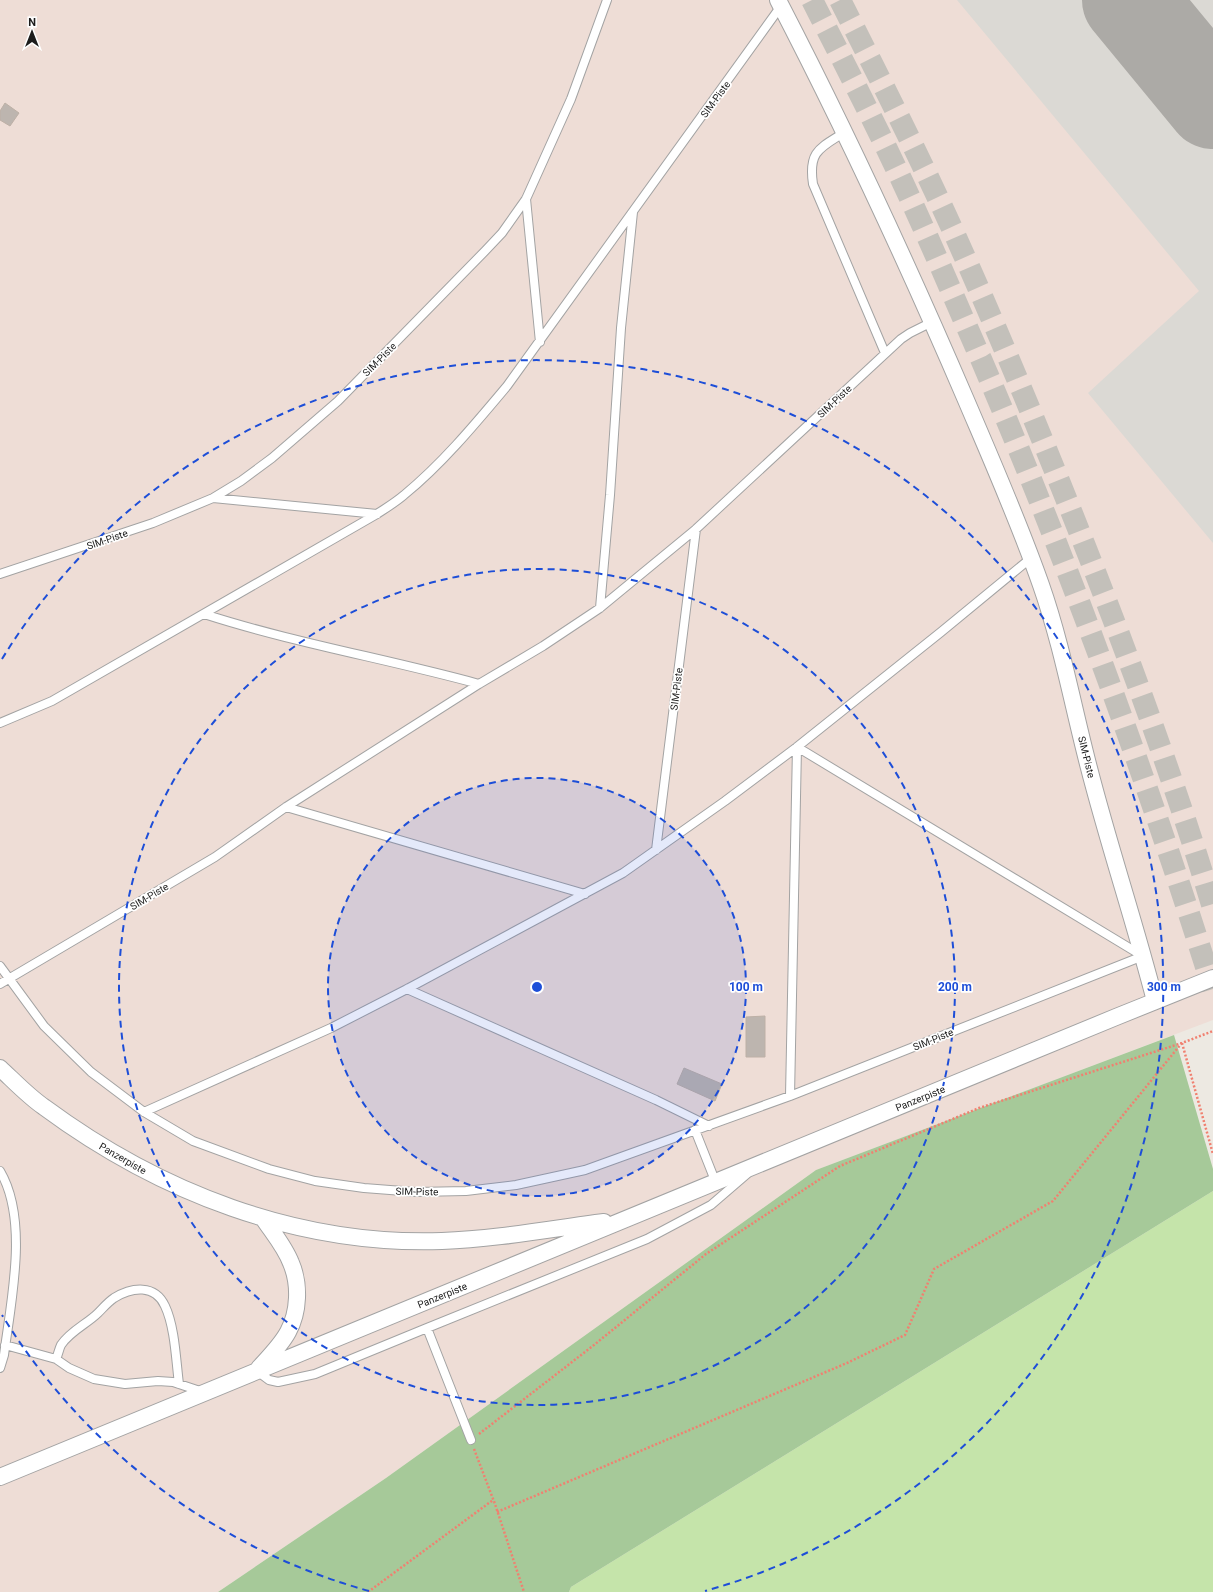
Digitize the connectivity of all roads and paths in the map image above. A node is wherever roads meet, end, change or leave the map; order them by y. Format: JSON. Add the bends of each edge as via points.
{"nodes":[{"id":1,"x":607,"y":0,"type":"edge"},
{"id":2,"x":780,"y":3,"type":"edge"},
{"id":3,"x":845,"y":132,"type":"junction"},
{"id":4,"x":526,"y":199,"type":"junction"},
{"id":5,"x":634,"y":212,"type":"junction"},
{"id":6,"x":932,"y":322,"type":"junction"},
{"id":7,"x":540,"y":342,"type":"junction"},
{"id":8,"x":885,"y":353,"type":"junction"},
{"id":9,"x":213,"y":498,"type":"junction"},
{"id":10,"x":377,"y":514,"type":"junction"},
{"id":11,"x":696,"y":529,"type":"junction"},
{"id":12,"x":1031,"y":558,"type":"junction"},
{"id":13,"x":0,"y":574,"type":"edge"},
{"id":14,"x":600,"y":608,"type":"junction"},
{"id":15,"x":204,"y":614,"type":"junction"},
{"id":16,"x":480,"y":684,"type":"junction"},
{"id":17,"x":0,"y":723,"type":"edge"},
{"id":18,"x":796,"y":747,"type":"junction"},
{"id":19,"x":286,"y":807,"type":"junction"},
{"id":20,"x":656,"y":850,"type":"junction"},
{"id":21,"x":584,"y":894,"type":"junction"},
{"id":22,"x":1144,"y":956,"type":"junction"},
{"id":23,"x":0,"y":966,"type":"edge"},
{"id":24,"x":1213,"y":978,"type":"edge"},
{"id":25,"x":9,"y":979,"type":"junction"},
{"id":26,"x":0,"y":984,"type":"edge"},
{"id":27,"x":407,"y":989,"type":"junction"},
{"id":28,"x":1155,"y":1001,"type":"junction"},
{"id":29,"x":1213,"y":1031,"type":"edge"},
{"id":30,"x":1182,"y":1043,"type":"junction"},
{"id":31,"x":0,"y":1068,"type":"edge"},
{"id":32,"x":790,"y":1096,"type":"junction"},
{"id":33,"x":144,"y":1112,"type":"junction"},
{"id":34,"x":709,"y":1126,"type":"junction"},
{"id":35,"x":696,"y":1130,"type":"junction"},
{"id":36,"x":1213,"y":1154,"type":"edge"},
{"id":37,"x":759,"y":1164,"type":"junction"},
{"id":38,"x":0,"y":1170,"type":"edge"},
{"id":39,"x":716,"y":1182,"type":"junction"},
{"id":40,"x":263,"y":1218,"type":"junction"},
{"id":41,"x":627,"y":1218,"type":"junction"},
{"id":42,"x":427,"y":1328,"type":"junction"},
{"id":43,"x":5,"y":1345,"type":"junction"},
{"id":44,"x":56,"y":1359,"type":"junction"},
{"id":45,"x":0,"y":1368,"type":"edge"},
{"id":46,"x":257,"y":1371,"type":"junction"},
{"id":47,"x":179,"y":1384,"type":"junction"},
{"id":48,"x":204,"y":1393,"type":"junction"},
{"id":49,"x":470,"y":1440,"type":"junction"},
{"id":50,"x":0,"y":1477,"type":"edge"},
{"id":51,"x":493,"y":1500,"type":"junction"},
{"id":52,"x":497,"y":1512,"type":"junction"},
{"id":53,"x":368,"y":1592,"type":"edge"},
{"id":54,"x":524,"y":1592,"type":"edge"}],
"edges":[{"from":1,"to":4,"type":"lane","name":"SIM-Piste","via":[[571,99]]},
{"from":2,"to":3,"type":"street","name":"SIM-Piste"},
{"from":2,"to":5,"type":"lane","name":"SIM-Piste"},
{"from":3,"to":6,"type":"street","name":"SIM-Piste"},
{"from":3,"to":8,"type":"lane","via":[[820,148],[814,156],[811,170],[814,184]]},
{"from":4,"to":7,"type":"lane","name":"SIM-Piste"},
{"from":4,"to":9,"type":"lane","name":"SIM-Piste","via":[[502,233],[338,401],[254,472]]},
{"from":5,"to":7,"type":"lane","name":"SIM-Piste"},
{"from":5,"to":14,"type":"lane","name":"SIM-Piste","via":[[621,328]]},
{"from":6,"to":8,"type":"lane","name":"SIM-Piste","via":[[910,332]]},
{"from":6,"to":12,"type":"street","name":"SIM-Piste"},
{"from":7,"to":10,"type":"lane","name":"SIM-Piste","via":[[507,386],[437,464],[405,494]]},
{"from":8,"to":11,"type":"lane","name":"SIM-Piste"},
{"from":9,"to":10,"type":"lane","name":"SIM-Piste"},
{"from":9,"to":13,"type":"lane","name":"SIM-Piste","via":[[153,523]]},
{"from":10,"to":15,"type":"lane","name":"SIM-Piste"},
{"from":11,"to":14,"type":"lane","name":"SIM-Piste"},
{"from":11,"to":20,"type":"lane","name":"SIM-Piste"},
{"from":12,"to":18,"type":"lane"},
{"from":12,"to":22,"type":"street","name":"SIM-Piste","via":[[1058,641],[1089,767]]},
{"from":14,"to":16,"type":"lane","name":"SIM-Piste"},
{"from":15,"to":16,"type":"lane","via":[[252,629]]},
{"from":15,"to":17,"type":"lane","name":"SIM-Piste","via":[[52,701]]},
{"from":16,"to":19,"type":"lane","name":"SIM-Piste"},
{"from":18,"to":20,"type":"lane"},
{"from":18,"to":22,"type":"lane"},
{"from":18,"to":32,"type":"lane"},
{"from":19,"to":21,"type":"lane"},
{"from":19,"to":25,"type":"lane","name":"SIM-Piste","via":[[215,857]]},
{"from":20,"to":21,"type":"lane","via":[[623,873]]},
{"from":21,"to":27,"type":"lane"},
{"from":22,"to":28,"type":"street","name":"SIM-Piste"},
{"from":22,"to":32,"type":"lane","name":"SIM-Piste"},
{"from":23,"to":25,"type":"lane","name":"SIM-Piste"},
{"from":24,"to":28,"type":"street","name":"Panzerpiste"},
{"from":25,"to":26,"type":"lane","name":"SIM-Piste"},
{"from":25,"to":33,"type":"lane","name":"SIM-Piste","via":[[44,1026],[91,1072]]},
{"from":27,"to":33,"type":"lane","via":[[331,1028]]},
{"from":27,"to":34,"type":"lane"},
{"from":28,"to":37,"type":"street","name":"Panzerpiste"},
{"from":29,"to":30,"type":"path"},
{"from":30,"to":36,"type":"path"},
{"from":30,"to":49,"type":"path","via":[[979,1108],[840,1166],[706,1254],[594,1345]]},
{"from":30,"to":52,"type":"path","via":[[1053,1201],[934,1269],[905,1335],[847,1363]]},
{"from":31,"to":40,"type":"street","name":"Panzerpiste","via":[[43,1106],[103,1148],[147,1172],[207,1199]]},
{"from":32,"to":34,"type":"lane","name":"SIM-Piste"},
{"from":33,"to":35,"type":"lane","name":"SIM-Piste","via":[[192,1141],[269,1169],[316,1181],[416,1192],[466,1191],[557,1177],[599,1166]]},
{"from":34,"to":35,"type":"lane","name":"SIM-Piste"},
{"from":35,"to":39,"type":"lane"},
{"from":37,"to":39,"type":"street","name":"Panzerpiste"},
{"from":37,"to":42,"type":"lane","via":[[711,1205],[647,1239]]},
{"from":38,"to":43,"type":"lane","via":[[12,1197],[16,1231],[15,1269]]},
{"from":39,"to":41,"type":"street","name":"Panzerpiste"},
{"from":40,"to":41,"type":"street","name":"Panzerpiste","via":[[333,1233],[384,1239],[441,1241],[505,1236]]},
{"from":40,"to":46,"type":"street","name":"Panzerpiste","via":[[292,1263],[297,1287],[296,1309],[288,1332]]},
{"from":41,"to":46,"type":"street","name":"Panzerpiste"},
{"from":42,"to":46,"type":"lane","via":[[315,1374],[278,1382],[263,1377]]},
{"from":42,"to":49,"type":"lane"},
{"from":43,"to":44,"type":"lane"},
{"from":43,"to":45,"type":"lane"},
{"from":44,"to":47,"type":"lane","via":[[94,1379],[125,1384],[158,1381]]},
{"from":44,"to":47,"type":"lane","via":[[69,1336],[113,1299],[131,1290],[143,1288],[156,1294],[165,1306],[171,1324]]},
{"from":46,"to":48,"type":"street","name":"Panzerpiste"},
{"from":47,"to":48,"type":"lane"},
{"from":48,"to":50,"type":"street","name":"Panzerpiste"},
{"from":49,"to":51,"type":"path"},
{"from":51,"to":52,"type":"path"},
{"from":51,"to":53,"type":"path"},
{"from":52,"to":54,"type":"path"}]}
